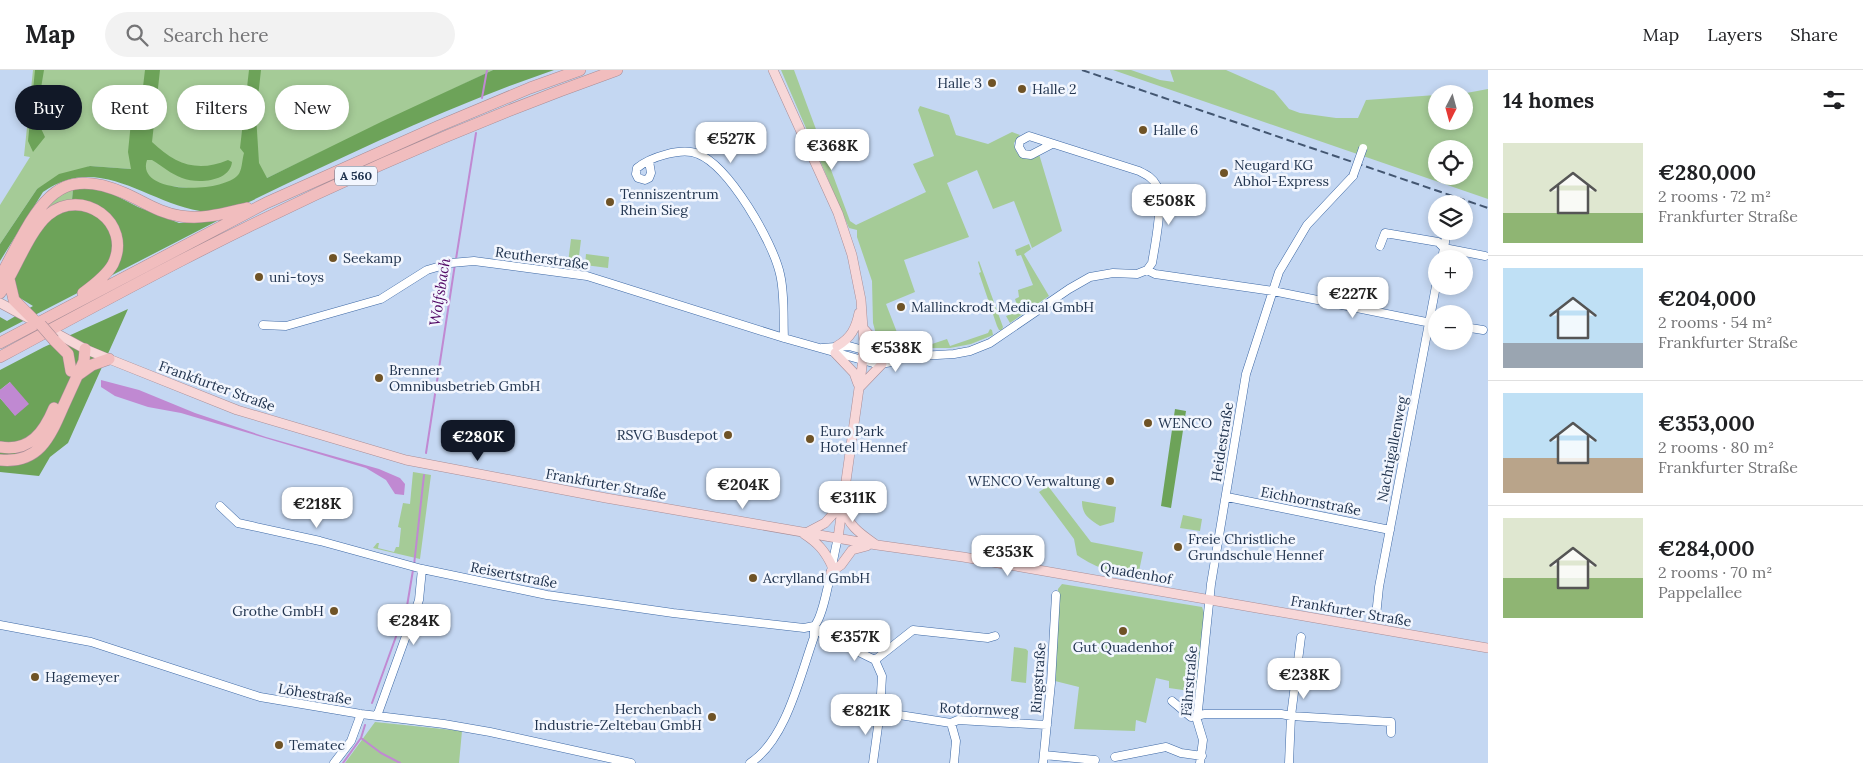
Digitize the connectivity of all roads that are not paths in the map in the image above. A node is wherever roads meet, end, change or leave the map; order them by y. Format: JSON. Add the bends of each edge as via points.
{"nodes":[{"id":1,"x":580,"y":70,"type":"edge"},
{"id":2,"x":617,"y":70,"type":"edge"},
{"id":3,"x":773,"y":70,"type":"edge"},
{"id":4,"x":1052,"y":144,"type":"dead end"},
{"id":5,"x":1363,"y":148,"type":"dead end"},
{"id":6,"x":649,"y":162,"type":"dead end"},
{"id":7,"x":266,"y":203,"type":"junction"},
{"id":8,"x":1445,"y":240,"type":"edge"},
{"id":9,"x":1380,"y":246,"type":"dead end"},
{"id":10,"x":1444,"y":248,"type":"junction"},
{"id":11,"x":1485,"y":256,"type":"dead end"},
{"id":12,"x":1147,"y":270,"type":"junction"},
{"id":13,"x":3,"y":276,"type":"edge"},
{"id":14,"x":1273,"y":291,"type":"junction"},
{"id":15,"x":0,"y":293,"type":"edge"},
{"id":16,"x":861,"y":300,"type":"junction"},
{"id":17,"x":0,"y":303,"type":"edge"},
{"id":18,"x":51,"y":316,"type":"junction"},
{"id":19,"x":1428,"y":322,"type":"edge"},
{"id":20,"x":263,"y":325,"type":"dead end"},
{"id":21,"x":43,"y":327,"type":"junction"},
{"id":22,"x":863,"y":328,"type":"junction"},
{"id":23,"x":1473,"y":329,"type":"edge"},
{"id":24,"x":1483,"y":330,"type":"dead end"},
{"id":25,"x":784,"y":338,"type":"junction"},
{"id":26,"x":0,"y":343,"type":"edge"},
{"id":27,"x":1428,"y":347,"type":"edge"},
{"id":28,"x":86,"y":349,"type":"junction"},
{"id":29,"x":836,"y":350,"type":"junction"},
{"id":30,"x":862,"y":355,"type":"junction"},
{"id":31,"x":0,"y":357,"type":"edge"},
{"id":32,"x":903,"y":357,"type":"junction"},
{"id":33,"x":109,"y":359,"type":"junction"},
{"id":34,"x":0,"y":363,"type":"edge"},
{"id":35,"x":882,"y":364,"type":"junction"},
{"id":36,"x":74,"y":374,"type":"junction"},
{"id":37,"x":859,"y":388,"type":"junction"},
{"id":38,"x":0,"y":447,"type":"edge"},
{"id":39,"x":0,"y":460,"type":"edge"},
{"id":40,"x":1227,"y":497,"type":"junction"},
{"id":41,"x":843,"y":503,"type":"junction"},
{"id":42,"x":220,"y":506,"type":"dead end"},
{"id":43,"x":1390,"y":530,"type":"junction"},
{"id":44,"x":803,"y":532,"type":"junction"},
{"id":45,"x":838,"y":538,"type":"junction"},
{"id":46,"x":877,"y":545,"type":"junction"},
{"id":47,"x":417,"y":567,"type":"junction"},
{"id":48,"x":831,"y":569,"type":"junction"},
{"id":49,"x":1057,"y":574,"type":"joint"},
{"id":50,"x":1056,"y":595,"type":"dead end"},
{"id":51,"x":1210,"y":600,"type":"junction"},
{"id":52,"x":1376,"y":616,"type":"dead end"},
{"id":53,"x":0,"y":625,"type":"edge"},
{"id":54,"x":814,"y":626,"type":"junction"},
{"id":55,"x":995,"y":636,"type":"dead end"},
{"id":56,"x":1301,"y":637,"type":"dead end"},
{"id":57,"x":1488,"y":648,"type":"edge"},
{"id":58,"x":875,"y":660,"type":"junction"},
{"id":59,"x":1172,"y":701,"type":"dead end"},
{"id":60,"x":880,"y":712,"type":"junction"},
{"id":61,"x":361,"y":714,"type":"junction"},
{"id":62,"x":377,"y":716,"type":"junction"},
{"id":63,"x":1197,"y":716,"type":"junction"},
{"id":64,"x":1291,"y":716,"type":"junction"},
{"id":65,"x":951,"y":723,"type":"junction"},
{"id":66,"x":1047,"y":725,"type":"junction"},
{"id":67,"x":1392,"y":733,"type":"dead end"},
{"id":68,"x":1115,"y":757,"type":"dead end"},
{"id":69,"x":1044,"y":759,"type":"edge"},
{"id":70,"x":1094,"y":760,"type":"dead end"},
{"id":71,"x":1201,"y":760,"type":"edge"},
{"id":72,"x":334,"y":763,"type":"edge"},
{"id":73,"x":632,"y":763,"type":"edge"},
{"id":74,"x":750,"y":763,"type":"edge"},
{"id":75,"x":873,"y":763,"type":"edge"},
{"id":76,"x":954,"y":763,"type":"edge"},
{"id":77,"x":1289,"y":763,"type":"edge"}],
"edges":[{"from":1,"to":7,"type":"highway","number":"A 560","via":[[439,126]]},
{"from":2,"to":21,"type":"highway","number":"A 560","via":[[532,100],[367,171]]},
{"from":3,"to":16,"type":"main road","via":[[846,234]]},
{"from":4,"to":12,"type":"street","via":[[1140,171],[1152,178],[1160,195],[1152,263]]},
{"from":5,"to":14,"type":"street","name":"Heidestraße","bridge":true,"via":[[1353,176],[1307,225],[1279,272]]},
{"from":6,"to":25,"type":"street","via":[[672,153],[691,152],[717,165],[727,177],[758,219],[780,272]]},
{"from":7,"to":13,"type":"highway","via":[[216,216],[181,217],[110,187],[89,183],[68,186],[55,192],[37,210]]},
{"from":7,"to":18,"type":"highway","number":"A 560"},
{"from":8,"to":10,"type":"street"},
{"from":9,"to":10,"type":"street","via":[[1385,233],[1438,242]]},
{"from":10,"to":11,"type":"street"},
{"from":12,"to":14,"type":"street","via":[[1155,274]]},
{"from":12,"to":32,"type":"street","via":[[1137,274],[1113,273],[1090,277],[990,343],[970,351]]},
{"from":13,"to":15,"type":"highway"},
{"from":13,"to":18,"type":"highway","via":[[38,226],[55,209],[82,204],[100,212],[108,219],[116,237],[114,262],[91,288]]},
{"from":13,"to":21,"type":"highway","via":[[14,300]]},
{"from":14,"to":19,"type":"street"},
{"from":14,"to":40,"type":"street","name":"Heidestraße","via":[[1246,374]]},
{"from":16,"to":22,"type":"main road"},
{"from":16,"to":29,"type":"main road","via":[[856,327]]},
{"from":17,"to":21,"type":"main road","name":"Frankfurter Straße"},
{"from":18,"to":26,"type":"highway","number":"A 560"},
{"from":20,"to":25,"type":"street","name":"Reutherstraße","via":[[286,326],[381,299],[428,270],[451,262],[474,261],[587,276]]},
{"from":21,"to":28,"type":"main road","name":"Frankfurter Straße"},
{"from":21,"to":31,"type":"highway","number":"A 560"},
{"from":21,"to":34,"type":"highway"},
{"from":21,"to":36,"type":"highway","via":[[68,354]]},
{"from":22,"to":30,"type":"main road"},
{"from":22,"to":32,"type":"main road","via":[[875,341]]},
{"from":23,"to":24,"type":"street"},
{"from":25,"to":29,"type":"street","name":"Reutherstraße"},
{"from":27,"to":43,"type":"street","name":"Nachtigallenweg"},
{"from":28,"to":33,"type":"main road","name":"Frankfurter Straße"},
{"from":28,"to":36,"type":"highway","via":[[84,361]]},
{"from":29,"to":30,"type":"street","name":"Reutherstraße"},
{"from":29,"to":37,"type":"main road","via":[[854,373]]},
{"from":30,"to":32,"type":"street","via":[[890,353]]},
{"from":30,"to":35,"type":"street","name":"Reutherstraße"},
{"from":30,"to":37,"type":"main road"},
{"from":32,"to":35,"type":"street"},
{"from":33,"to":36,"type":"highway"},
{"from":33,"to":44,"type":"main road","name":"Frankfurter Straße","via":[[237,410],[406,460]]},
{"from":35,"to":37,"type":"main road"},
{"from":36,"to":38,"type":"highway","via":[[40,435],[19,446]]},
{"from":36,"to":39,"type":"highway","via":[[52,432],[44,444],[26,458]]},
{"from":37,"to":41,"type":"main road"},
{"from":40,"to":43,"type":"street","name":"Eichhornstraße"},
{"from":40,"to":51,"type":"street","name":"Heidestraße"},
{"from":41,"to":44,"type":"main road","via":[[825,523]]},
{"from":41,"to":45,"type":"main road"},
{"from":41,"to":46,"type":"main road","via":[[854,529]]},
{"from":42,"to":47,"type":"street","name":"Reisertstraße","via":[[238,523]]},
{"from":43,"to":52,"type":"street","name":"Nachtigallenweg"},
{"from":44,"to":45,"type":"main road","name":"Frankfurter Straße"},
{"from":44,"to":48,"type":"main road","via":[[826,553]]},
{"from":45,"to":46,"type":"main road","name":"Frankfurter Straße"},
{"from":45,"to":48,"type":"street"},
{"from":46,"to":48,"type":"main road","via":[[852,550],[841,565]]},
{"from":46,"to":49,"type":"main road","name":"Frankfurter Straße"},
{"from":47,"to":54,"type":"street","name":"Reisertstraße","via":[[547,595],[709,617],[804,628]]},
{"from":47,"to":62,"type":"street","via":[[419,600]]},
{"from":48,"to":54,"type":"street"},
{"from":49,"to":51,"type":"main road","name":"Quadenhof"},
{"from":50,"to":66,"type":"street","name":"Ringstraße"},
{"from":51,"to":57,"type":"main road","name":"Frankfurter Straße"},
{"from":51,"to":63,"type":"street","name":"Fährstraße"},
{"from":53,"to":61,"type":"street","name":"Löhestraße","via":[[91,642],[253,696]]},
{"from":54,"to":58,"type":"street","via":[[822,634]]},
{"from":54,"to":74,"type":"street","via":[[814,637],[783,724],[770,744]]},
{"from":55,"to":58,"type":"street","via":[[988,638],[913,630]]},
{"from":56,"to":64,"type":"street"},
{"from":58,"to":60,"type":"street","via":[[882,676]]},
{"from":59,"to":63,"type":"street","via":[[1191,717]]},
{"from":60,"to":65,"type":"street","name":"Rotdornweg"},
{"from":60,"to":75,"type":"street"},
{"from":61,"to":62,"type":"street","name":"Löhestraße"},
{"from":61,"to":72,"type":"street","via":[[351,741]]},
{"from":62,"to":73,"type":"street","name":"Löhestraße","via":[[490,732]]},
{"from":63,"to":64,"type":"street"},
{"from":63,"to":71,"type":"street","name":"Fährstraße","via":[[1203,740]]},
{"from":64,"to":67,"type":"street","via":[[1391,722]]},
{"from":64,"to":77,"type":"street"},
{"from":65,"to":66,"type":"street","name":"Rotdornweg","via":[[958,720]]},
{"from":65,"to":76,"type":"street","via":[[956,741]]},
{"from":66,"to":69,"type":"street","name":"Ringstraße"},
{"from":68,"to":71,"type":"street","via":[[1166,747]]},
{"from":69,"to":70,"type":"street"}]}
